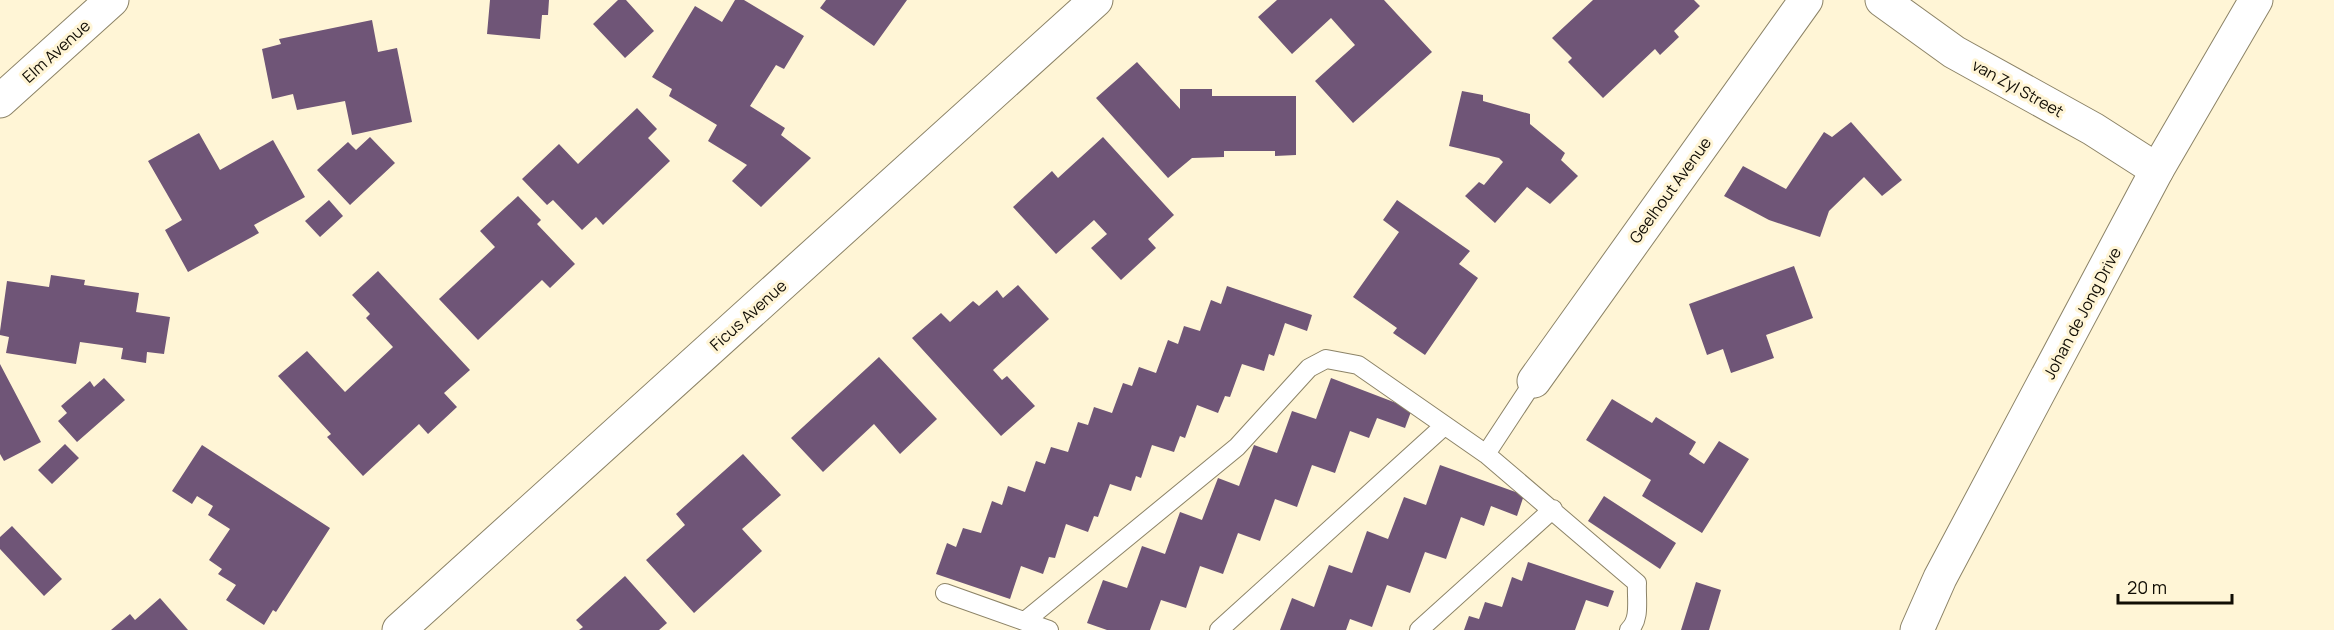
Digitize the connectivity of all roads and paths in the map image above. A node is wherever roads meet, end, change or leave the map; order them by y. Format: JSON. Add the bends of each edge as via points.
{"nodes":[{"id":1,"x":112,"y":0,"type":"edge"},
{"id":2,"x":1096,"y":0,"type":"edge"},
{"id":3,"x":1806,"y":0,"type":"edge"},
{"id":4,"x":1882,"y":0,"type":"edge"},
{"id":5,"x":2256,"y":0,"type":"edge"},
{"id":6,"x":0,"y":101,"type":"edge"},
{"id":7,"x":2157,"y":170,"type":"junction"},
{"id":8,"x":1534,"y":381,"type":"joint"},
{"id":9,"x":1444,"y":426,"type":"junction"},
{"id":10,"x":1486,"y":454,"type":"junction"},
{"id":11,"x":1553,"y":509,"type":"junction"},
{"id":12,"x":945,"y":593,"type":"dead end"},
{"id":13,"x":1025,"y":621,"type":"junction"},
{"id":14,"x":399,"y":630,"type":"edge"},
{"id":15,"x":1049,"y":630,"type":"edge"},
{"id":16,"x":1219,"y":630,"type":"edge"},
{"id":17,"x":1419,"y":630,"type":"edge"},
{"id":18,"x":1629,"y":630,"type":"edge"},
{"id":19,"x":1917,"y":630,"type":"edge"}],
"edges":[{"from":1,"to":6,"type":"street","name":"Elm Avenue"},
{"from":2,"to":14,"type":"street","name":"Ficus Avenue"},
{"from":3,"to":8,"type":"street","name":"Geelhout Avenue"},
{"from":4,"to":7,"type":"street","name":"van Zyl Street","via":[[1954,52],[2093,129]]},
{"from":5,"to":7,"type":"street","name":"Johan de Jong Drive"},
{"from":7,"to":19,"type":"street","name":"Johan de Jong Drive","via":[[1940,578]]},
{"from":8,"to":10,"type":"lane"},
{"from":9,"to":10,"type":"lane"},
{"from":9,"to":13,"type":"lane","via":[[1358,365],[1326,359],[1317,362],[1237,447]]},
{"from":9,"to":16,"type":"lane"},
{"from":10,"to":11,"type":"lane"},
{"from":11,"to":17,"type":"lane"},
{"from":11,"to":18,"type":"lane","via":[[1637,583],[1637,614]]},
{"from":12,"to":13,"type":"lane"},
{"from":13,"to":15,"type":"lane"}]}
